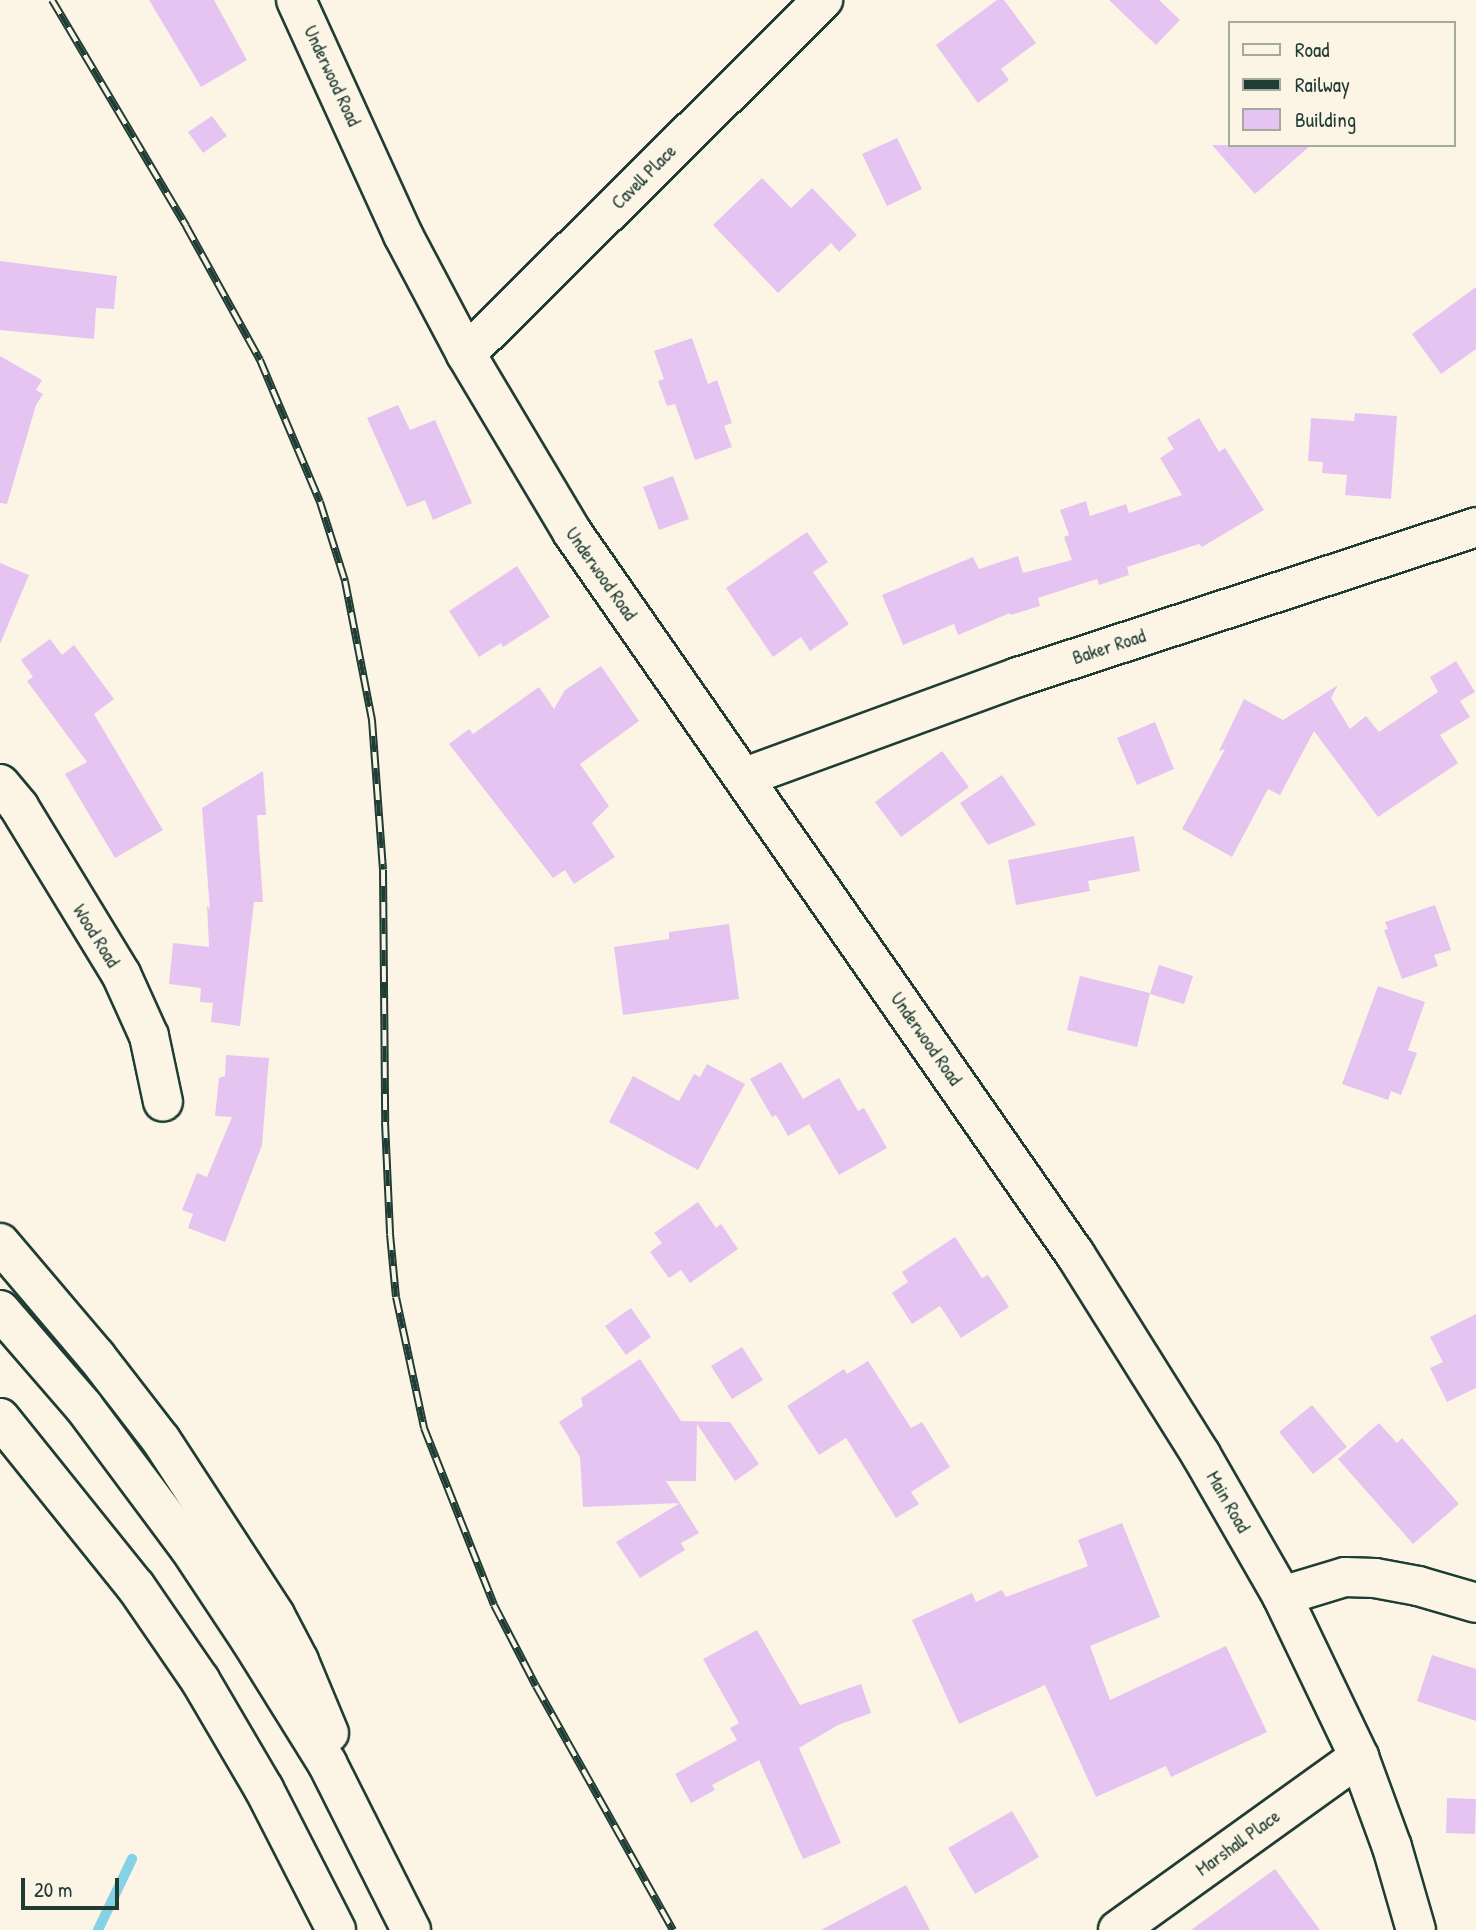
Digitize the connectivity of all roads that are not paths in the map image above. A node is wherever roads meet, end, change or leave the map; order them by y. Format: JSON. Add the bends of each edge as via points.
{"nodes":[{"id":1,"x":296,"y":0,"type":"edge"},
{"id":2,"x":823,"y":0,"type":"edge"},
{"id":3,"x":466,"y":354,"type":"junction"},
{"id":4,"x":1476,"y":527,"type":"edge"},
{"id":5,"x":745,"y":777,"type":"junction"},
{"id":6,"x":0,"y":784,"type":"edge"},
{"id":7,"x":163,"y":1102,"type":"dead end"},
{"id":8,"x":973,"y":1108,"type":"joint"},
{"id":9,"x":0,"y":1243,"type":"edge"},
{"id":10,"x":0,"y":1310,"type":"edge"},
{"id":11,"x":0,"y":1418,"type":"edge"},
{"id":12,"x":0,"y":1452,"type":"edge"},
{"id":13,"x":136,"y":1587,"type":"junction"},
{"id":14,"x":1282,"y":1596,"type":"junction"},
{"id":15,"x":1476,"y":1603,"type":"edge"},
{"id":16,"x":1359,"y":1757,"type":"junction"},
{"id":17,"x":359,"y":1826,"type":"junction"},
{"id":18,"x":336,"y":1930,"type":"edge"},
{"id":19,"x":411,"y":1930,"type":"edge"},
{"id":20,"x":1118,"y":1930,"type":"edge"},
{"id":21,"x":1416,"y":1930,"type":"edge"}],
"edges":[{"from":1,"to":3,"type":"main road","name":"Underwood Road","via":[[403,235]]},
{"from":2,"to":3,"type":"main road","name":"Cavell Place"},
{"from":3,"to":5,"type":"main road","name":"Underwood Road","via":[[572,532]]},
{"from":4,"to":5,"type":"main road","name":"Baker Road","via":[[1018,677]]},
{"from":5,"to":8,"type":"main road","name":"Underwood Road"},
{"from":6,"to":7,"type":"main road","name":"Wood Road","via":[[19,807],[121,974],[149,1035]]},
{"from":8,"to":14,"type":"main road","name":"Main Road","via":[[1075,1254],[1201,1455]]},
{"from":9,"to":17,"type":"main road","via":[[136,1407],[275,1615],[327,1724]]},
{"from":10,"to":17,"type":"main road","via":[[84,1406],[190,1549],[327,1763]]},
{"from":11,"to":13,"type":"main road"},
{"from":12,"to":13,"type":"main road"},
{"from":13,"to":18,"type":"main road","via":[[200,1680],[257,1777]]},
{"from":14,"to":15,"type":"main road","via":[[1345,1577],[1375,1578]]},
{"from":14,"to":16,"type":"main road","name":"Main Road"},
{"from":16,"to":20,"type":"main road","name":"Marshall Place"},
{"from":16,"to":21,"type":"main road","name":"Main Road"},
{"from":17,"to":19,"type":"main road"}]}
